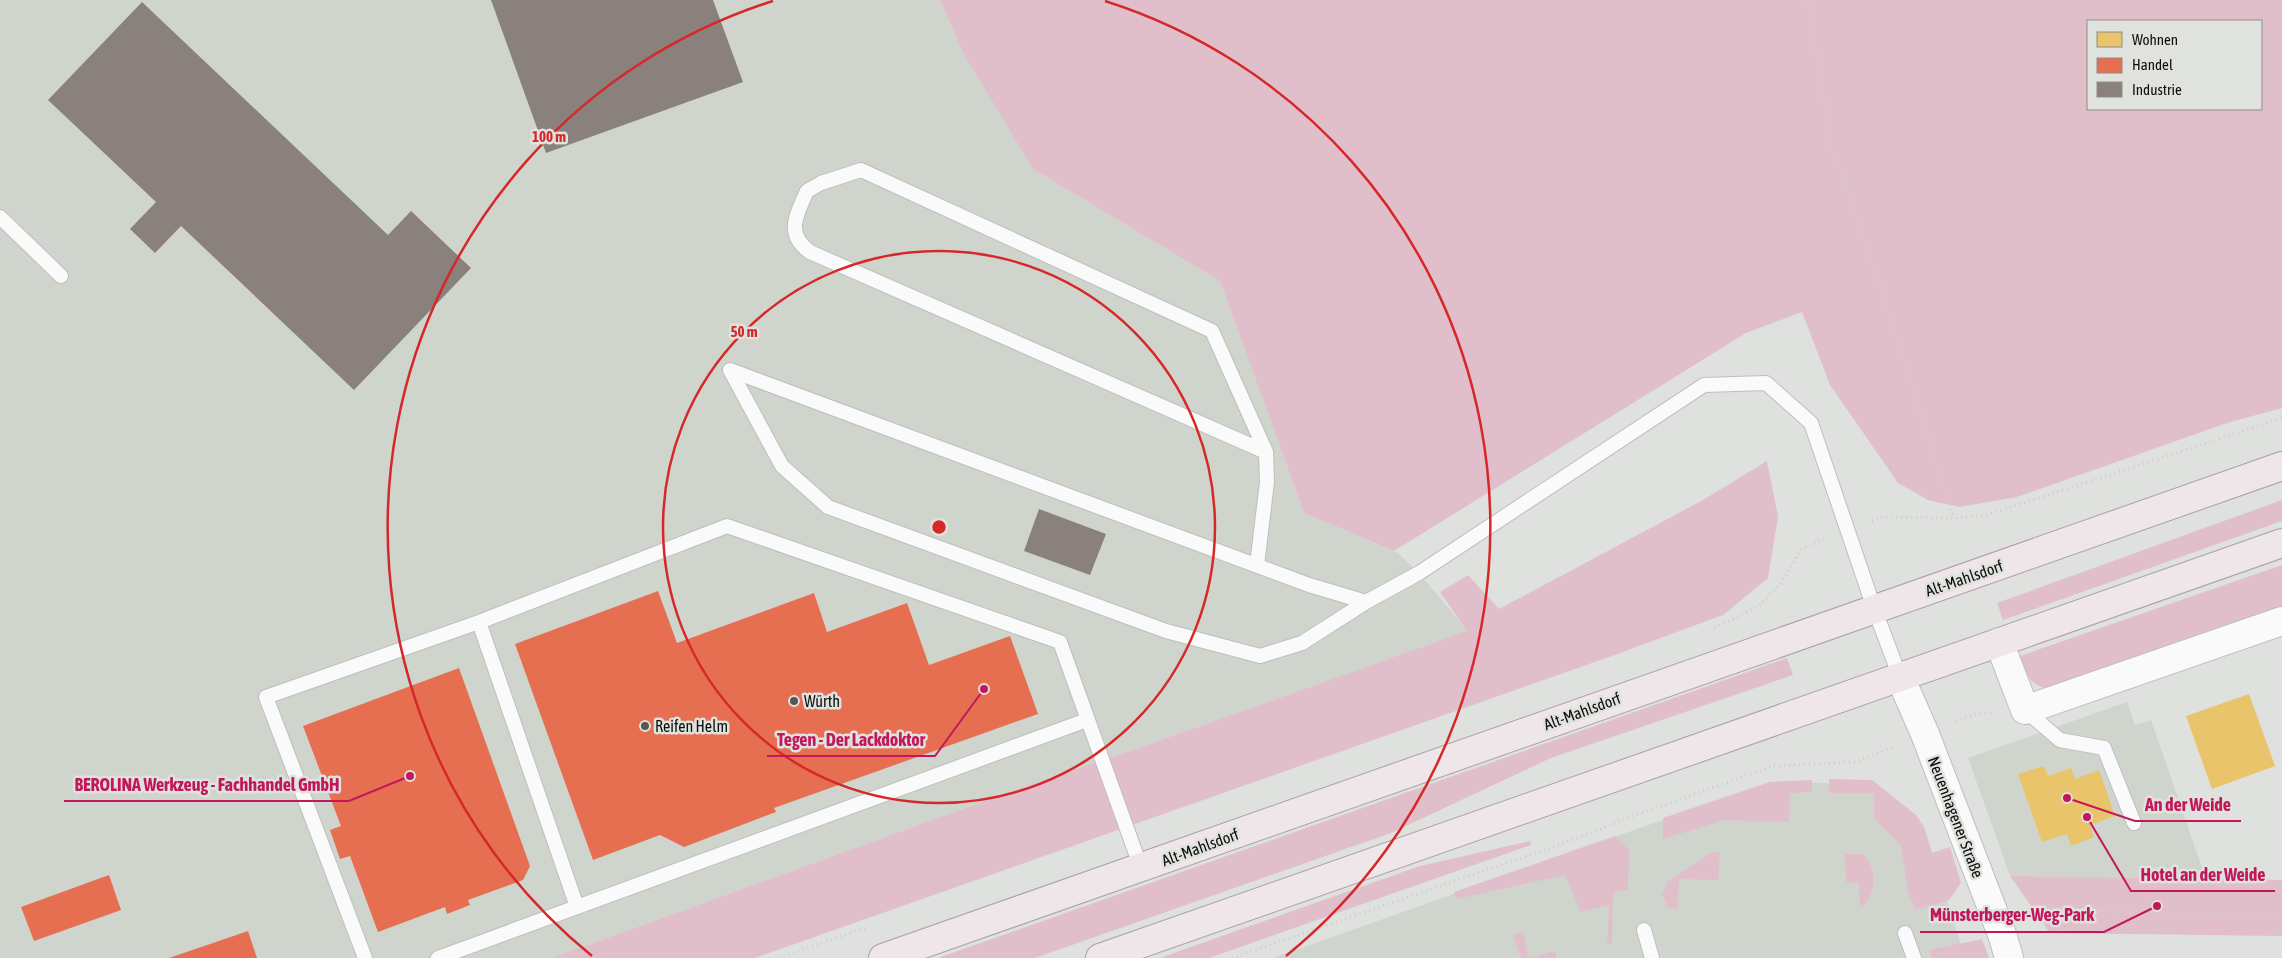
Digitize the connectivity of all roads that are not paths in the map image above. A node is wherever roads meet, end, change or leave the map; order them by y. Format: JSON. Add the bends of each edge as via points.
{"nodes":[{"id":1,"x":0,"y":217,"type":"edge"},
{"id":2,"x":62,"y":276,"type":"dead end"},
{"id":3,"x":1266,"y":452,"type":"junction"},
{"id":4,"x":2282,"y":466,"type":"edge"},
{"id":5,"x":2282,"y":543,"type":"edge"},
{"id":6,"x":1257,"y":565,"type":"junction"},
{"id":7,"x":1366,"y":602,"type":"junction"},
{"id":8,"x":1874,"y":608,"type":"junction"},
{"id":9,"x":2282,"y":621,"type":"edge"},
{"id":10,"x":479,"y":622,"type":"junction"},
{"id":11,"x":2000,"y":642,"type":"junction"},
{"id":12,"x":1900,"y":677,"type":"junction"},
{"id":13,"x":2025,"y":710,"type":"junction"},
{"id":14,"x":1086,"y":720,"type":"junction"},
{"id":15,"x":2134,"y":823,"type":"dead end"},
{"id":16,"x":1141,"y":868,"type":"junction"},
{"id":17,"x":577,"y":907,"type":"junction"},
{"id":18,"x":1644,"y":930,"type":"dead end"},
{"id":19,"x":1905,"y":933,"type":"dead end"},
{"id":20,"x":365,"y":958,"type":"edge"},
{"id":21,"x":438,"y":958,"type":"edge"},
{"id":22,"x":882,"y":958,"type":"edge"},
{"id":23,"x":1100,"y":958,"type":"edge"},
{"id":24,"x":1652,"y":958,"type":"edge"},
{"id":25,"x":1914,"y":958,"type":"edge"},
{"id":26,"x":2009,"y":958,"type":"edge"}],
"edges":[{"from":1,"to":2,"type":"lane"},
{"from":3,"to":3,"type":"lane","via":[[1212,331],[862,170],[807,191],[794,229],[799,244],[810,252]]},
{"from":3,"to":6,"type":"lane","via":[[1267,482]]},
{"from":4,"to":8,"type":"main road","name":"Alt-Mahlsdorf"},
{"from":5,"to":11,"type":"main road"},
{"from":6,"to":7,"type":"lane"},
{"from":6,"to":7,"type":"lane","via":[[730,370],[782,466],[828,507],[1166,631],[1260,656],[1302,643]]},
{"from":7,"to":8,"type":"lane","via":[[1419,573],[1704,385],[1766,383],[1811,423]]},
{"from":8,"to":12,"type":"lane"},
{"from":8,"to":16,"type":"main road","name":"Alt-Mahlsdorf"},
{"from":9,"to":13,"type":"street"},
{"from":10,"to":14,"type":"lane","via":[[727,526],[1060,642]]},
{"from":10,"to":17,"type":"lane"},
{"from":10,"to":20,"type":"lane","via":[[266,697]]},
{"from":11,"to":12,"type":"main road"},
{"from":11,"to":13,"type":"street"},
{"from":12,"to":23,"type":"main road"},
{"from":12,"to":26,"type":"street","name":"Neuenhagener Straße","via":[[1925,734]]},
{"from":13,"to":15,"type":"lane","via":[[2060,740],[2104,748]]},
{"from":14,"to":16,"type":"lane"},
{"from":14,"to":17,"type":"lane"},
{"from":16,"to":22,"type":"main road","name":"Alt-Mahlsdorf"},
{"from":17,"to":21,"type":"lane"},
{"from":18,"to":24,"type":"lane"},
{"from":19,"to":25,"type":"lane"}]}
